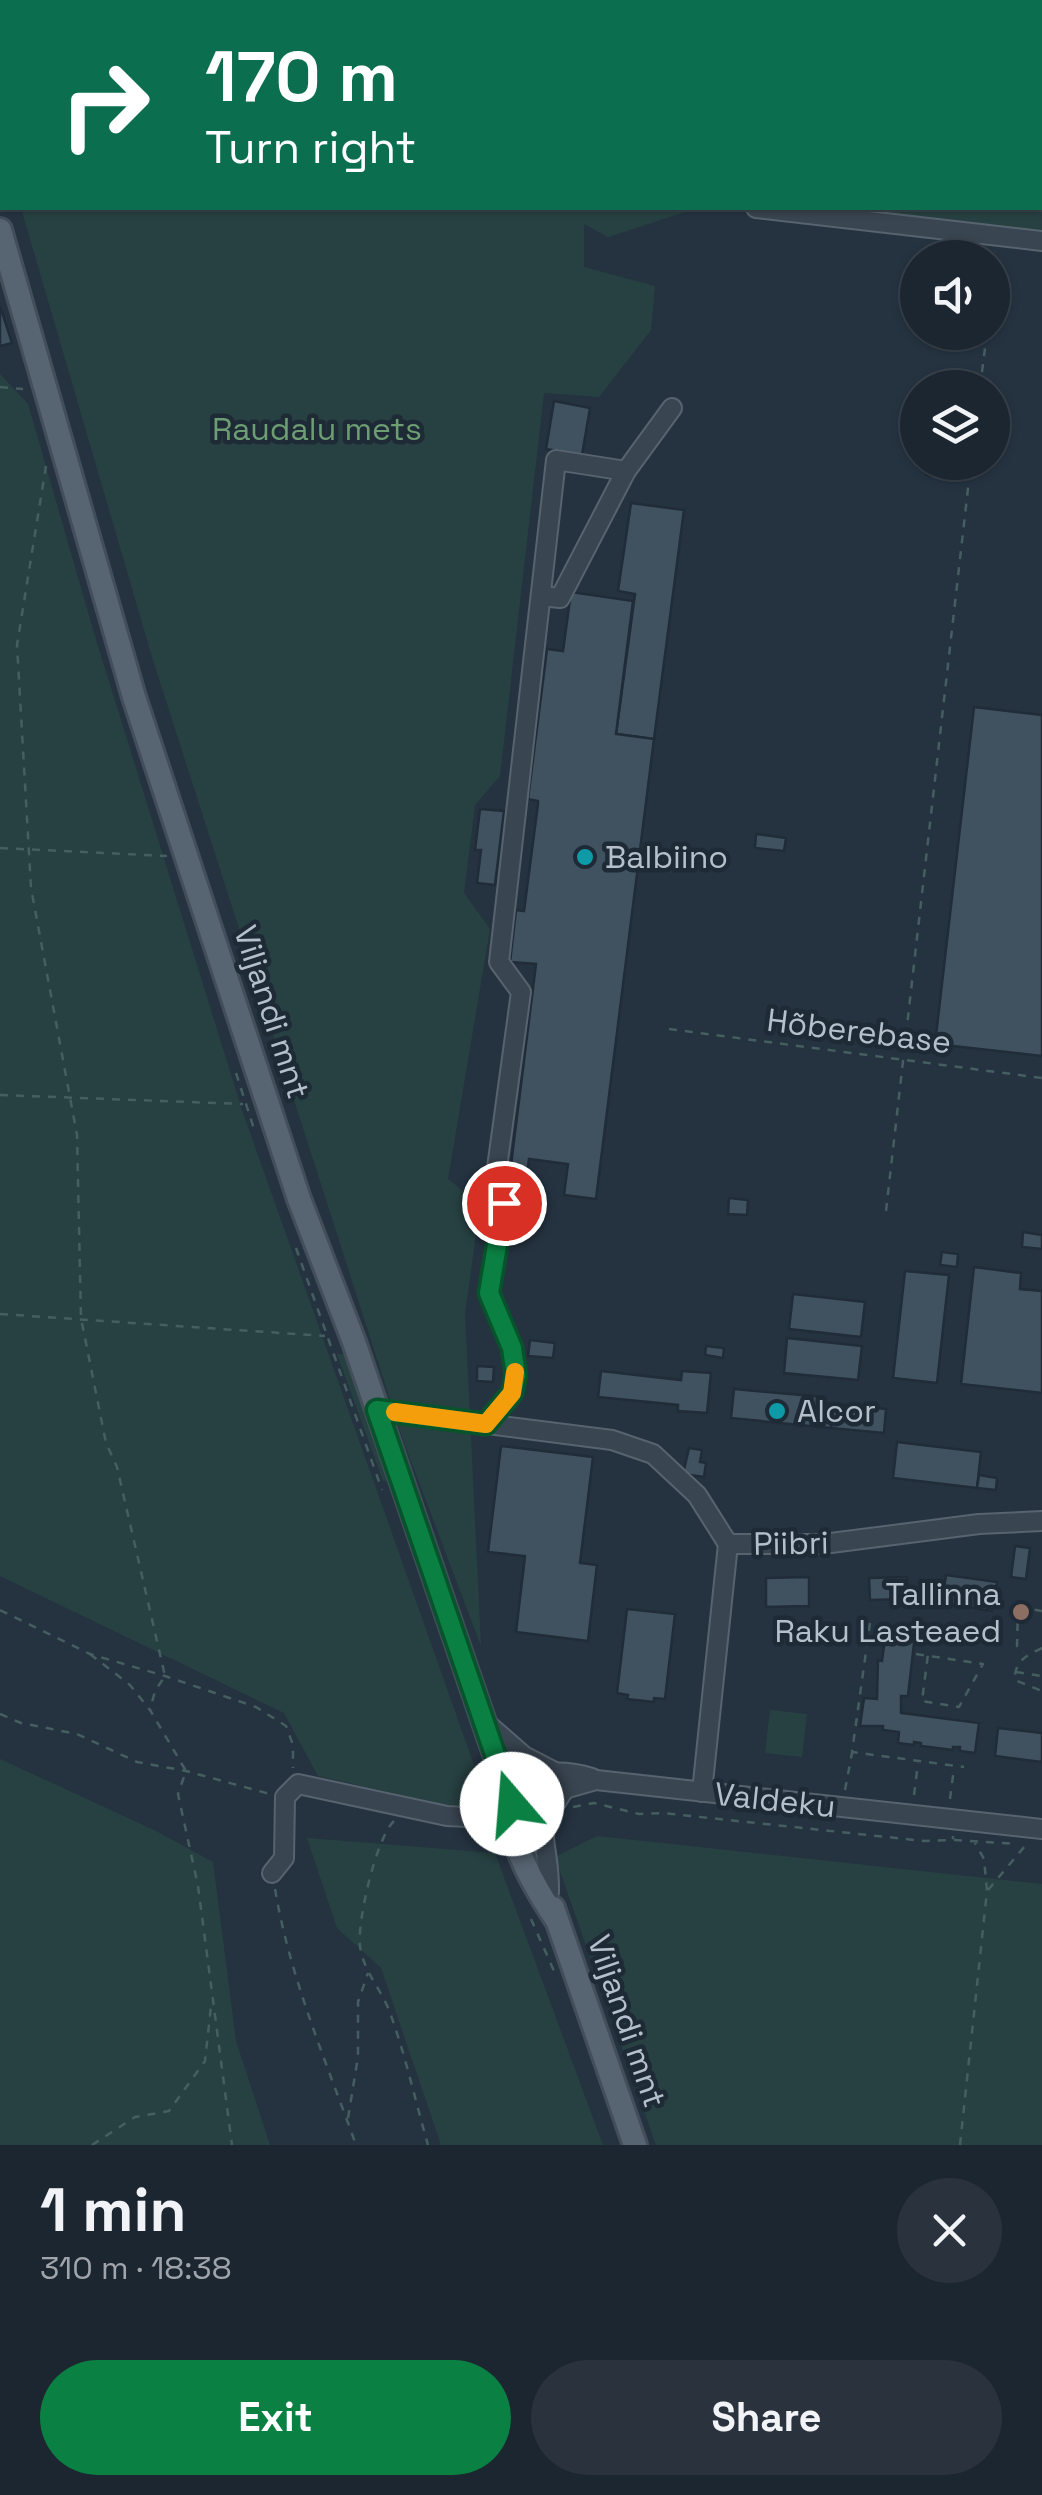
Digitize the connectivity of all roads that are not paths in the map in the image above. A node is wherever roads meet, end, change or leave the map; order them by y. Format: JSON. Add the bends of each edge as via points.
{"nodes":[{"id":1,"x":773,"y":210,"type":"edge"},
{"id":2,"x":0,"y":230,"type":"edge"},
{"id":3,"x":1042,"y":242,"type":"edge"},
{"id":4,"x":672,"y":408,"type":"dead end"},
{"id":5,"x":626,"y":471,"type":"junction"},
{"id":6,"x":540,"y":596,"type":"junction"},
{"id":7,"x":377,"y":1410,"type":"junction"},
{"id":8,"x":486,"y":1424,"type":"junction"},
{"id":9,"x":1042,"y":1521,"type":"edge"},
{"id":10,"x":728,"y":1544,"type":"junction"},
{"id":11,"x":483,"y":1720,"type":"junction"},
{"id":12,"x":554,"y":1771,"type":"junction"},
{"id":13,"x":596,"y":1780,"type":"junction"},
{"id":14,"x":567,"y":1786,"type":"junction"},
{"id":15,"x":702,"y":1792,"type":"junction"},
{"id":16,"x":508,"y":1793,"type":"junction"},
{"id":17,"x":1042,"y":1829,"type":"edge"},
{"id":18,"x":272,"y":1873,"type":"road end"},
{"id":19,"x":549,"y":1892,"type":"junction"},
{"id":20,"x":556,"y":1919,"type":"junction"},
{"id":21,"x":636,"y":2145,"type":"edge"}],
"edges":[{"from":1,"to":3,"type":"street"},
{"from":2,"to":7,"type":"main road","name":"Viljandi mnt","via":[[140,715],[299,1200]]},
{"from":4,"to":5,"type":"street"},
{"from":5,"to":6,"type":"street","via":[[560,598]]},
{"from":5,"to":6,"type":"street","via":[[556,460]]},
{"from":6,"to":8,"type":"street","via":[[499,962],[520,992],[496,1175],[504,1203],[489,1293],[516,1376],[512,1393]]},
{"from":7,"to":8,"type":"street"},
{"from":7,"to":11,"type":"main road","name":"Viljandi mnt"},
{"from":8,"to":10,"type":"street","via":[[612,1440],[653,1454],[697,1495]]},
{"from":9,"to":10,"type":"street","name":"Piibri","via":[[823,1544]]},
{"from":10,"to":15,"type":"street","name":"Piibri"},
{"from":11,"to":12,"type":"street","via":[[524,1756]]},
{"from":11,"to":16,"type":"main road","name":"Viljandi mnt"},
{"from":12,"to":13,"type":"street"},
{"from":12,"to":16,"type":"street"},
{"from":13,"to":14,"type":"street","name":"Valdeku"},
{"from":13,"to":15,"type":"street","name":"Valdeku"},
{"from":14,"to":16,"type":"street","name":"Valdeku"},
{"from":14,"to":19,"type":"street","via":[[544,1822]]},
{"from":15,"to":17,"type":"street","name":"Valdeku"},
{"from":16,"to":18,"type":"street","via":[[482,1814],[447,1816],[292,1790],[284,1858]]},
{"from":16,"to":19,"type":"main road","name":"Viljandi mnt","via":[[523,1813]]},
{"from":16,"to":20,"type":"main road","name":"Viljandi mnt","via":[[508,1818],[537,1891]]},
{"from":19,"to":20,"type":"main road","name":"Viljandi mnt"},
{"from":20,"to":21,"type":"main road","name":"Viljandi mnt"}]}
